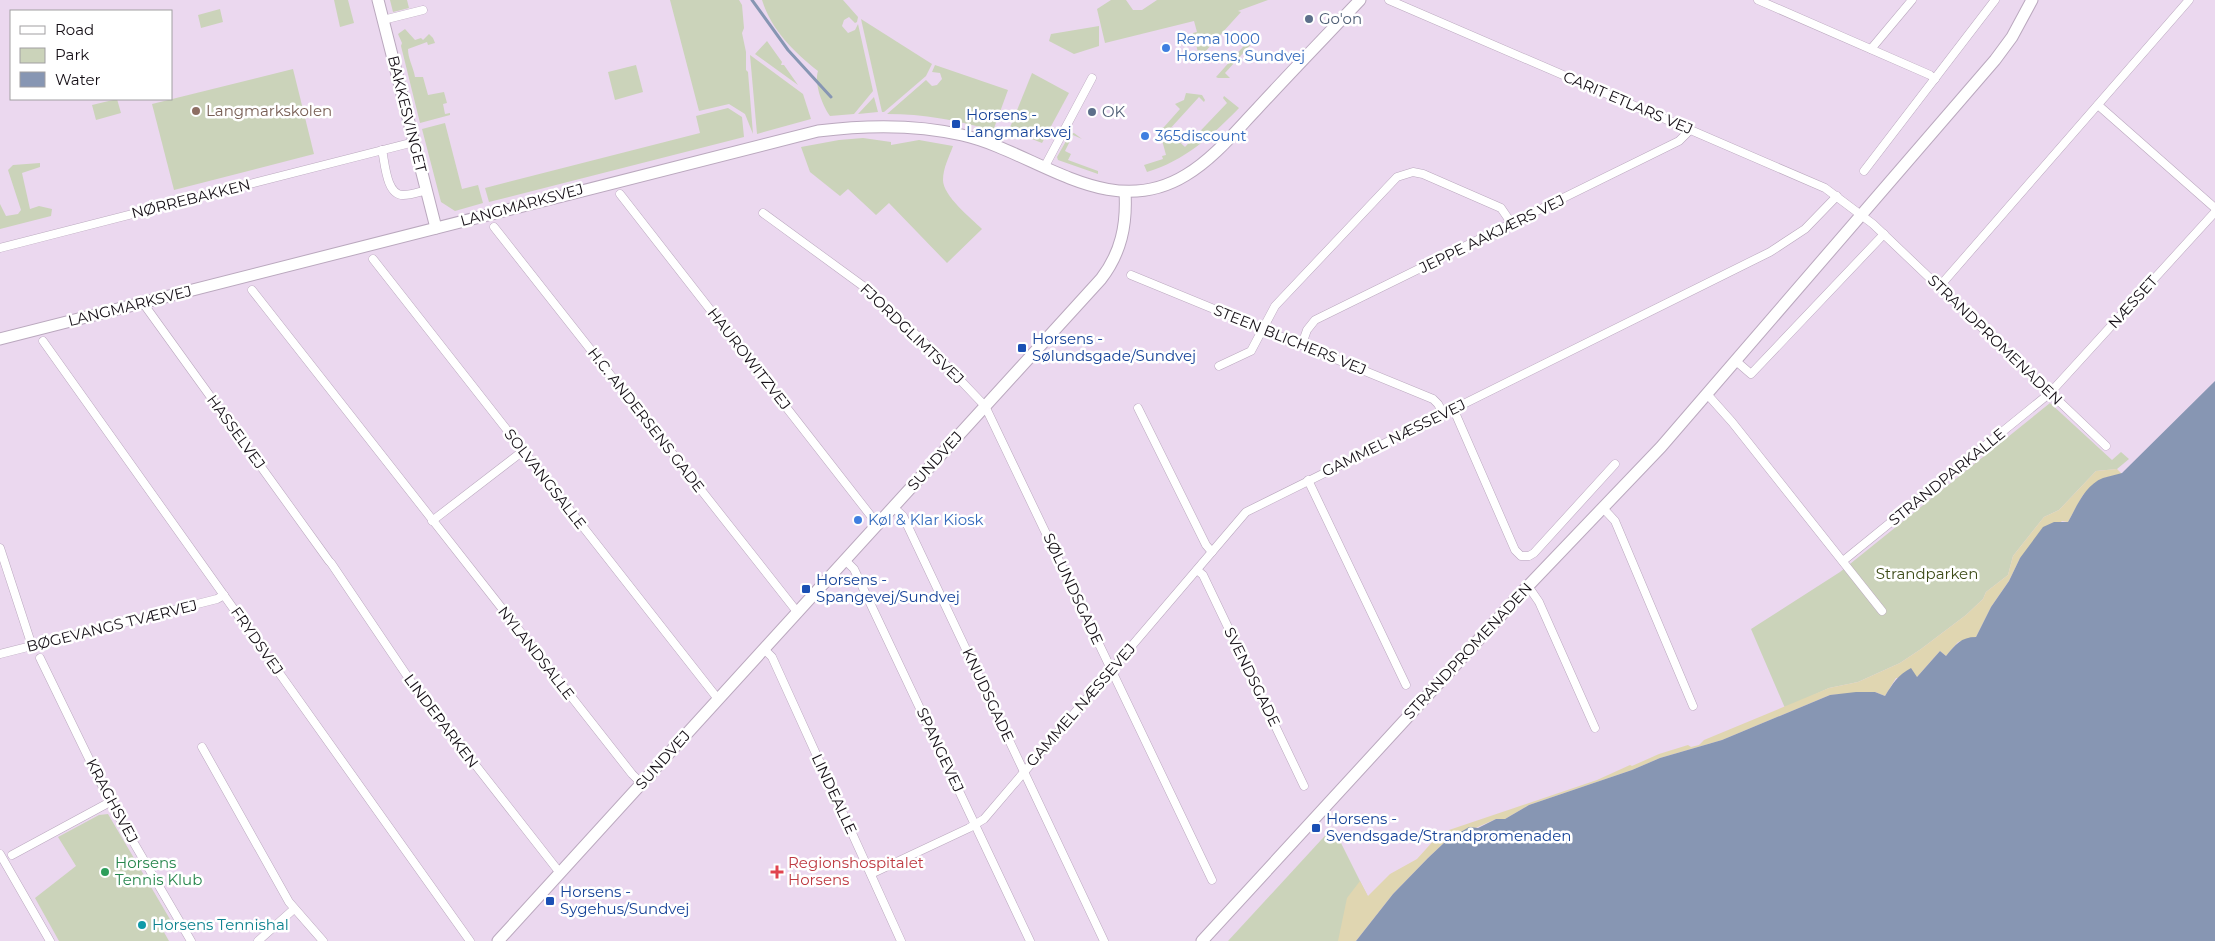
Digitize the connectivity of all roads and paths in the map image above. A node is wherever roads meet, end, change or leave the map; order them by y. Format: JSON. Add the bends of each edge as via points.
{"nodes":[{"id":1,"x":378,"y":0,"type":"edge"},
{"id":2,"x":1360,"y":0,"type":"edge"},
{"id":3,"x":1389,"y":0,"type":"edge"},
{"id":4,"x":1758,"y":0,"type":"edge"},
{"id":5,"x":1912,"y":0,"type":"edge"},
{"id":6,"x":1995,"y":0,"type":"edge"},
{"id":7,"x":2032,"y":0,"type":"edge"},
{"id":8,"x":2189,"y":0,"type":"edge"},
{"id":9,"x":423,"y":10,"type":"dead end"},
{"id":10,"x":383,"y":20,"type":"junction"},
{"id":11,"x":1871,"y":49,"type":"junction"},
{"id":12,"x":1092,"y":78,"type":"dead end"},
{"id":13,"x":1935,"y":79,"type":"junction"},
{"id":14,"x":2098,"y":105,"type":"junction"},
{"id":15,"x":1690,"y":130,"type":"junction"},
{"id":16,"x":414,"y":142,"type":"junction"},
{"id":17,"x":382,"y":150,"type":"junction"},
{"id":18,"x":1045,"y":166,"type":"junction"},
{"id":19,"x":1864,"y":171,"type":"dead end"},
{"id":20,"x":427,"y":190,"type":"junction"},
{"id":21,"x":1125,"y":192,"type":"junction"},
{"id":22,"x":620,"y":194,"type":"dead end"},
{"id":23,"x":1837,"y":196,"type":"junction"},
{"id":24,"x":2215,"y":208,"type":"edge"},
{"id":25,"x":2215,"y":212,"type":"edge"},
{"id":26,"x":763,"y":213,"type":"dead end"},
{"id":27,"x":1862,"y":215,"type":"junction"},
{"id":28,"x":1512,"y":224,"type":"junction"},
{"id":29,"x":494,"y":227,"type":"dead end"},
{"id":30,"x":436,"y":228,"type":"junction"},
{"id":31,"x":1884,"y":234,"type":"junction"},
{"id":32,"x":0,"y":248,"type":"edge"},
{"id":33,"x":372,"y":260,"type":"dead end"},
{"id":34,"x":1132,"y":275,"type":"dead end"},
{"id":35,"x":1939,"y":287,"type":"junction"},
{"id":36,"x":252,"y":290,"type":"dead end"},
{"id":37,"x":143,"y":303,"type":"junction"},
{"id":38,"x":1262,"y":328,"type":"junction"},
{"id":39,"x":0,"y":339,"type":"edge"},
{"id":40,"x":43,"y":341,"type":"dead end"},
{"id":41,"x":1302,"y":344,"type":"junction"},
{"id":42,"x":1736,"y":362,"type":"junction"},
{"id":43,"x":1219,"y":366,"type":"dead end"},
{"id":44,"x":2050,"y":392,"type":"junction"},
{"id":45,"x":1707,"y":394,"type":"junction"},
{"id":46,"x":985,"y":406,"type":"junction"},
{"id":47,"x":1138,"y":408,"type":"dead end"},
{"id":48,"x":1452,"y":408,"type":"junction"},
{"id":49,"x":1443,"y":413,"type":"junction"},
{"id":50,"x":2106,"y":446,"type":"dead end"},
{"id":51,"x":523,"y":451,"type":"junction"},
{"id":52,"x":1615,"y":464,"type":"dead end"},
{"id":53,"x":1308,"y":480,"type":"junction"},
{"id":54,"x":893,"y":507,"type":"junction"},
{"id":55,"x":1602,"y":508,"type":"junction"},
{"id":56,"x":432,"y":521,"type":"junction"},
{"id":57,"x":878,"y":525,"type":"junction"},
{"id":58,"x":0,"y":548,"type":"edge"},
{"id":59,"x":1212,"y":552,"type":"junction"},
{"id":60,"x":846,"y":561,"type":"junction"},
{"id":61,"x":1843,"y":561,"type":"junction"},
{"id":62,"x":330,"y":562,"type":"joint"},
{"id":63,"x":1197,"y":570,"type":"junction"},
{"id":64,"x":1528,"y":586,"type":"junction"},
{"id":65,"x":224,"y":595,"type":"junction"},
{"id":66,"x":1882,"y":610,"type":"dead end"},
{"id":67,"x":798,"y":613,"type":"junction"},
{"id":68,"x":32,"y":646,"type":"junction"},
{"id":69,"x":764,"y":649,"type":"junction"},
{"id":70,"x":0,"y":654,"type":"edge"},
{"id":71,"x":40,"y":658,"type":"dead end"},
{"id":72,"x":1111,"y":670,"type":"junction"},
{"id":73,"x":1406,"y":686,"type":"dead end"},
{"id":74,"x":718,"y":699,"type":"junction"},
{"id":75,"x":1693,"y":706,"type":"dead end"},
{"id":76,"x":1595,"y":728,"type":"dead end"},
{"id":77,"x":202,"y":747,"type":"dead end"},
{"id":78,"x":1024,"y":772,"type":"junction"},
{"id":79,"x":642,"y":784,"type":"junction"},
{"id":80,"x":1304,"y":786,"type":"dead end"},
{"id":81,"x":110,"y":802,"type":"junction"},
{"id":82,"x":976,"y":825,"type":"junction"},
{"id":83,"x":12,"y":855,"type":"dead end"},
{"id":84,"x":1,"y":859,"type":"edge"},
{"id":85,"x":560,"y":873,"type":"junction"},
{"id":86,"x":870,"y":874,"type":"junction"},
{"id":87,"x":1212,"y":880,"type":"dead end"},
{"id":88,"x":294,"y":909,"type":"junction"},
{"id":89,"x":50,"y":941,"type":"edge"},
{"id":90,"x":191,"y":941,"type":"edge"},
{"id":91,"x":258,"y":941,"type":"edge"},
{"id":92,"x":323,"y":941,"type":"edge"},
{"id":93,"x":470,"y":941,"type":"edge"},
{"id":94,"x":498,"y":941,"type":"edge"},
{"id":95,"x":901,"y":941,"type":"edge"},
{"id":96,"x":1030,"y":941,"type":"edge"},
{"id":97,"x":1104,"y":941,"type":"edge"},
{"id":98,"x":1202,"y":941,"type":"edge"}],
"edges":[{"from":1,"to":10,"type":"street","name":"BAKKESVINGET"},
{"from":2,"to":21,"type":"street","via":[[1242,125],[1196,168],[1159,187]]},
{"from":3,"to":15,"type":"street","name":"CARIT ETLARS VEJ"},
{"from":4,"to":11,"type":"street"},
{"from":5,"to":11,"type":"street"},
{"from":6,"to":13,"type":"street"},
{"from":7,"to":27,"type":"street","name":"STRANDPROMENADEN","via":[[2012,38],[1995,60]]},
{"from":8,"to":14,"type":"street"},
{"from":9,"to":10,"type":"street"},
{"from":10,"to":16,"type":"street","name":"BAKKESVINGET"},
{"from":11,"to":13,"type":"street"},
{"from":12,"to":18,"type":"street"},
{"from":13,"to":19,"type":"street"},
{"from":14,"to":24,"type":"street"},
{"from":14,"to":35,"type":"street"},
{"from":15,"to":23,"type":"street","name":"CARIT ETLARS VEJ"},
{"from":15,"to":28,"type":"street","name":"JEPPE AAKJÆRS VEJ","via":[[1679,141]]},
{"from":16,"to":17,"type":"street","name":"NØRREBAKKEN"},
{"from":16,"to":20,"type":"street","name":"BAKKESVINGET"},
{"from":17,"to":20,"type":"street","via":[[390,185],[396,192],[405,195]]},
{"from":17,"to":32,"type":"street","name":"NØRREBAKKEN"},
{"from":18,"to":21,"type":"street","name":"LANGMARKSVEJ","via":[[1077,182]]},
{"from":18,"to":30,"type":"street","name":"LANGMARKSVEJ","via":[[997,145],[961,134],[880,126],[851,127],[783,139]]},
{"from":20,"to":30,"type":"street","name":"BAKKESVINGET"},
{"from":21,"to":46,"type":"street","name":"SUNDVEJ","via":[[1122,236],[1108,270]]},
{"from":22,"to":57,"type":"street","name":"HAUROWITZVEJ"},
{"from":23,"to":27,"type":"street","name":"CARIT ETLARS VEJ"},
{"from":23,"to":48,"type":"street","name":"GAMMEL NÆSSEVEJ","via":[[1805,229],[1783,245]]},
{"from":25,"to":44,"type":"street","name":"NÆSSET"},
{"from":26,"to":46,"type":"street","name":"FJORDGLIMTSVEJ","via":[[863,286]]},
{"from":27,"to":31,"type":"street","name":"STRANDPROMENADEN"},
{"from":27,"to":42,"type":"street","name":"STRANDPROMENADEN"},
{"from":28,"to":38,"type":"street","via":[[1497,206],[1423,174],[1403,174],[1391,181],[1279,301]]},
{"from":28,"to":41,"type":"street","name":"JEPPE AAKJÆRS VEJ","via":[[1315,320]]},
{"from":29,"to":67,"type":"street","name":"H.C. ANDERSENS GADE"},
{"from":30,"to":37,"type":"street","name":"LANGMARKSVEJ"},
{"from":31,"to":35,"type":"street","name":"STRANDPROMENADEN"},
{"from":31,"to":42,"type":"street","via":[[1751,374]]},
{"from":33,"to":51,"type":"street","name":"SOLVANGSALLE"},
{"from":34,"to":38,"type":"street","name":"STEEN BLICHERS VEJ"},
{"from":35,"to":44,"type":"street","name":"STRANDPROMENADEN"},
{"from":36,"to":56,"type":"street","name":"NYLANDSALLE"},
{"from":37,"to":39,"type":"street","name":"LANGMARKSVEJ"},
{"from":37,"to":62,"type":"street","name":"HASSELVEJ"},
{"from":38,"to":41,"type":"street","name":"STEEN BLICHERS VEJ"},
{"from":38,"to":43,"type":"street","via":[[1250,351]]},
{"from":40,"to":65,"type":"street","name":"FRYDSVEJ"},
{"from":41,"to":49,"type":"street","name":"STEEN BLICHERS VEJ","via":[[1432,399]]},
{"from":42,"to":45,"type":"street","name":"STRANDPROMENADEN"},
{"from":44,"to":50,"type":"street","name":"STRANDPROMENADEN"},
{"from":44,"to":61,"type":"street","name":"STRANDPARKALLE"},
{"from":45,"to":55,"type":"street","name":"STRANDPROMENADEN","via":[[1637,474]]},
{"from":45,"to":61,"type":"street"},
{"from":46,"to":54,"type":"street","name":"SUNDVEJ"},
{"from":46,"to":72,"type":"street","name":"SØLUNDSGADE"},
{"from":47,"to":59,"type":"street"},
{"from":48,"to":49,"type":"street","name":"GAMMEL NÆSSEVEJ"},
{"from":48,"to":52,"type":"street","via":[[1515,550],[1521,556],[1534,554]]},
{"from":49,"to":53,"type":"street","name":"GAMMEL NÆSSEVEJ"},
{"from":51,"to":56,"type":"street"},
{"from":51,"to":74,"type":"street","name":"SOLVANGSALLE"},
{"from":53,"to":59,"type":"street","name":"GAMMEL NÆSSEVEJ","via":[[1246,512]]},
{"from":53,"to":73,"type":"street"},
{"from":54,"to":57,"type":"street","name":"SUNDVEJ"},
{"from":54,"to":78,"type":"street","name":"KNUDSGADE","via":[[903,516]]},
{"from":55,"to":64,"type":"street","name":"STRANDPROMENADEN"},
{"from":55,"to":75,"type":"street","via":[[1615,521]]},
{"from":56,"to":79,"type":"street","name":"NYLANDSALLE"},
{"from":57,"to":60,"type":"street","name":"SUNDVEJ"},
{"from":58,"to":68,"type":"street"},
{"from":59,"to":63,"type":"street","name":"GAMMEL NÆSSEVEJ"},
{"from":60,"to":67,"type":"street","name":"SUNDVEJ"},
{"from":60,"to":82,"type":"street","name":"SPANGEVEJ","via":[[854,569]]},
{"from":61,"to":66,"type":"street"},
{"from":62,"to":85,"type":"street","name":"LINDEPARKEN","via":[[426,703]]},
{"from":63,"to":72,"type":"street","name":"GAMMEL NÆSSEVEJ"},
{"from":63,"to":80,"type":"street","name":"SVENDSGADE","via":[[1203,575]]},
{"from":64,"to":76,"type":"street","via":[[1539,602]]},
{"from":64,"to":98,"type":"street","name":"STRANDPROMENADEN"},
{"from":65,"to":68,"type":"street","name":"BØGEVANGS TVÆRVEJ"},
{"from":65,"to":93,"type":"street","name":"FRYDSVEJ"},
{"from":67,"to":69,"type":"street","name":"SUNDVEJ"},
{"from":68,"to":70,"type":"street","name":"BØGEVANGS TVÆRVEJ"},
{"from":69,"to":74,"type":"street","name":"SUNDVEJ"},
{"from":69,"to":86,"type":"street","name":"LINDEALLE","via":[[772,657]]},
{"from":71,"to":81,"type":"street","name":"KRAGHSVEJ"},
{"from":72,"to":78,"type":"street","name":"GAMMEL NÆSSEVEJ"},
{"from":72,"to":87,"type":"street","name":"SØLUNDSGADE"},
{"from":74,"to":79,"type":"street","name":"SUNDVEJ"},
{"from":77,"to":88,"type":"street"},
{"from":78,"to":82,"type":"street","name":"GAMMEL NÆSSEVEJ"},
{"from":78,"to":97,"type":"street","name":"KNUDSGADE"},
{"from":79,"to":85,"type":"street","name":"SUNDVEJ"},
{"from":81,"to":83,"type":"street"},
{"from":81,"to":90,"type":"street","name":"KRAGHSVEJ"},
{"from":82,"to":86,"type":"street","name":"GAMMEL NÆSSEVEJ"},
{"from":82,"to":96,"type":"street","name":"SPANGEVEJ"},
{"from":84,"to":89,"type":"street"},
{"from":85,"to":94,"type":"street","name":"SUNDVEJ"},
{"from":86,"to":95,"type":"street","name":"LINDEALLE"},
{"from":88,"to":91,"type":"street"},
{"from":88,"to":92,"type":"street"}]}
